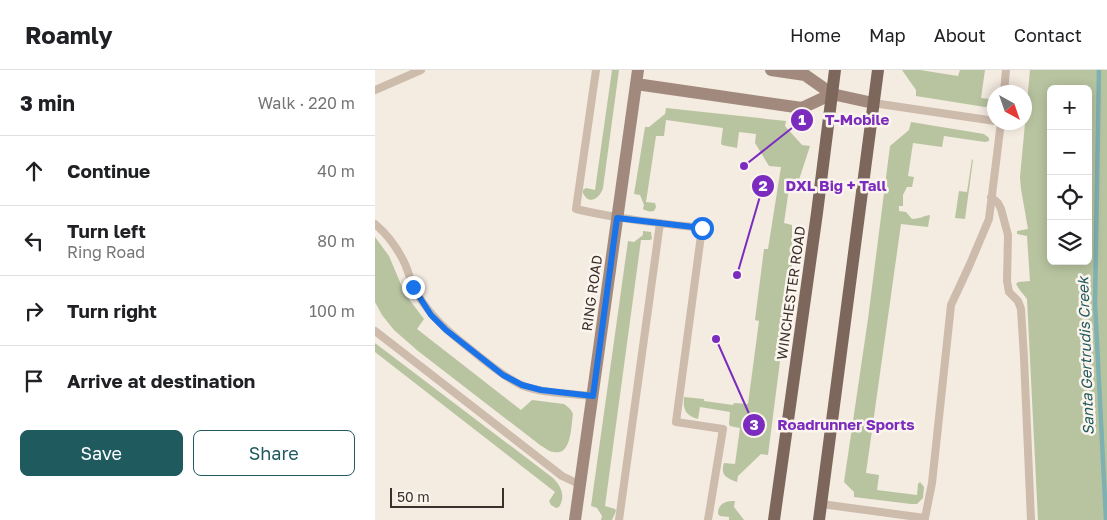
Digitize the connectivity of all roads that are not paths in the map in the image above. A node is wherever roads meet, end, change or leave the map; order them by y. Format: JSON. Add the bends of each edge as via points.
{"nodes":[{"id":1,"x":421,"y":70,"type":"edge"},
{"id":2,"x":596,"y":70,"type":"edge"},
{"id":3,"x":638,"y":70,"type":"edge"},
{"id":4,"x":771,"y":70,"type":"edge"},
{"id":5,"x":835,"y":70,"type":"edge"},
{"id":6,"x":878,"y":70,"type":"edge"},
{"id":7,"x":1006,"y":70,"type":"edge"},
{"id":8,"x":636,"y":84,"type":"junction"},
{"id":9,"x":1005,"y":85,"type":"edge"},
{"id":10,"x":375,"y":90,"type":"edge"},
{"id":11,"x":832,"y":94,"type":"junction"},
{"id":12,"x":873,"y":103,"type":"junction"},
{"id":13,"x":987,"y":120,"type":"edge"},
{"id":14,"x":1000,"y":130,"type":"edge"},
{"id":15,"x":991,"y":197,"type":"junction"},
{"id":16,"x":617,"y":218,"type":"junction"},
{"id":17,"x":661,"y":223,"type":"junction"},
{"id":18,"x":375,"y":224,"type":"edge"},
{"id":19,"x":375,"y":331,"type":"edge"},
{"id":20,"x":593,"y":396,"type":"junction"},
{"id":21,"x":581,"y":485,"type":"junction"},
{"id":22,"x":821,"y":504,"type":"junction"},
{"id":23,"x":927,"y":519,"type":"edge"},
{"id":24,"x":575,"y":520,"type":"edge"},
{"id":25,"x":619,"y":520,"type":"edge"},
{"id":26,"x":708,"y":520,"type":"edge"},
{"id":27,"x":774,"y":520,"type":"edge"},
{"id":28,"x":819,"y":520,"type":"edge"},
{"id":29,"x":1031,"y":520,"type":"edge"}],
"edges":[{"from":1,"to":10,"type":"lane"},
{"from":2,"to":16,"type":"lane","via":[[577,209]]},
{"from":3,"to":8,"type":"street","name":"RING ROAD"},
{"from":4,"to":11,"type":"street","via":[[805,75]]},
{"from":5,"to":11,"type":"main road","name":"WINCHESTER ROAD"},
{"from":6,"to":12,"type":"main road"},
{"from":7,"to":9,"type":"lane"},
{"from":8,"to":11,"type":"street","via":[[802,108]]},
{"from":8,"to":16,"type":"street","name":"RING ROAD"},
{"from":11,"to":12,"type":"street"},
{"from":11,"to":27,"type":"main road","name":"WINCHESTER ROAD"},
{"from":12,"to":13,"type":"lane"},
{"from":12,"to":22,"type":"main road"},
{"from":14,"to":15,"type":"lane"},
{"from":15,"to":23,"type":"lane","via":[[989,219],[951,305]]},
{"from":15,"to":29,"type":"lane","via":[[1001,209],[1007,235],[1009,292],[1021,309]]},
{"from":16,"to":17,"type":"lane"},
{"from":16,"to":20,"type":"street","name":"RING ROAD"},
{"from":17,"to":25,"type":"lane"},
{"from":17,"to":26,"type":"lane","via":[[702,228],[676,422],[723,429]]},
{"from":18,"to":20,"type":"lane","via":[[404,262],[413,287],[431,315],[503,375],[541,390]]},
{"from":19,"to":21,"type":"lane","via":[[563,476]]},
{"from":20,"to":21,"type":"street","name":"RING ROAD"},
{"from":21,"to":24,"type":"street","name":"RING ROAD"},
{"from":22,"to":23,"type":"lane"},
{"from":22,"to":28,"type":"main road"}]}
